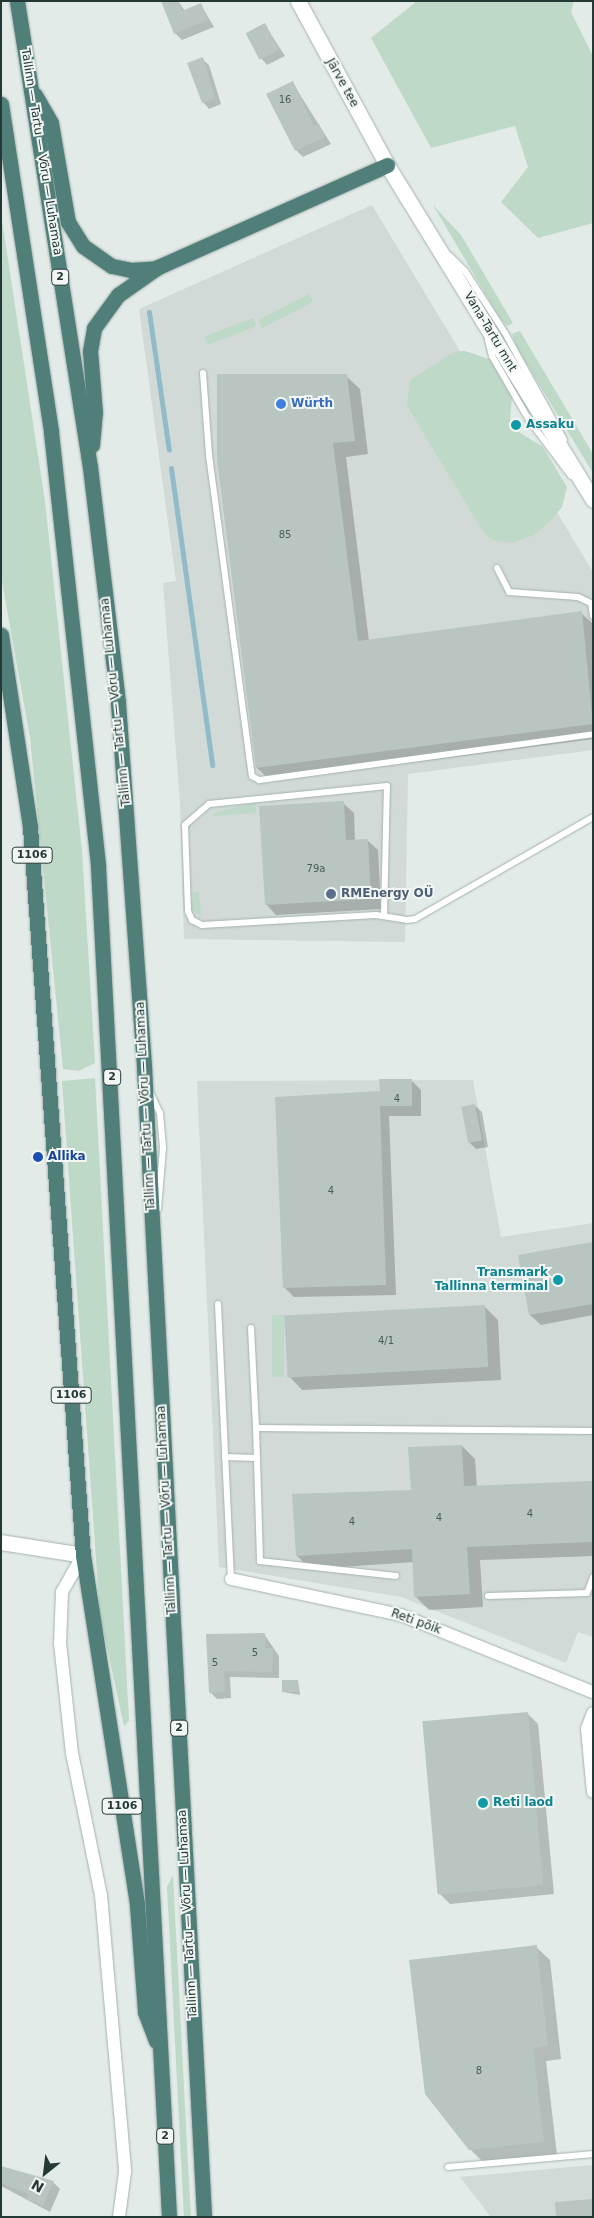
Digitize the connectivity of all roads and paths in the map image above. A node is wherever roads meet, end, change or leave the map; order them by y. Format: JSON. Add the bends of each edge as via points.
{"nodes":[{"id":1,"x":17,"y":1,"type":"edge"},
{"id":2,"x":298,"y":1,"type":"edge"},
{"id":3,"x":30,"y":86,"type":"junction"},
{"id":4,"x":1,"y":104,"type":"edge"},
{"id":5,"x":387,"y":165,"type":"junction"},
{"id":6,"x":434,"y":241,"type":"junction"},
{"id":7,"x":158,"y":268,"type":"junction"},
{"id":8,"x":203,"y":373,"type":"dead end"},
{"id":9,"x":90,"y":467,"type":"junction"},
{"id":10,"x":593,"y":500,"type":"edge"},
{"id":11,"x":497,"y":568,"type":"dead end"},
{"id":12,"x":593,"y":616,"type":"edge"},
{"id":13,"x":1,"y":636,"type":"edge"},
{"id":14,"x":593,"y":734,"type":"edge"},
{"id":15,"x":593,"y":817,"type":"edge"},
{"id":16,"x":384,"y":916,"type":"junction"},
{"id":17,"x":218,"y":1304,"type":"dead end"},
{"id":18,"x":251,"y":1328,"type":"dead end"},
{"id":19,"x":256,"y":1428,"type":"junction"},
{"id":20,"x":593,"y":1431,"type":"edge"},
{"id":21,"x":225,"y":1457,"type":"junction"},
{"id":22,"x":257,"y":1458,"type":"junction"},
{"id":23,"x":1,"y":1542,"type":"edge"},
{"id":24,"x":83,"y":1555,"type":"junction"},
{"id":25,"x":396,"y":1576,"type":"dead end"},
{"id":26,"x":593,"y":1577,"type":"edge"},
{"id":27,"x":231,"y":1578,"type":"joint"},
{"id":28,"x":488,"y":1596,"type":"dead end"},
{"id":29,"x":593,"y":1692,"type":"edge"},
{"id":30,"x":593,"y":1713,"type":"edge"},
{"id":31,"x":593,"y":1792,"type":"edge"},
{"id":32,"x":161,"y":2056,"type":"junction"},
{"id":33,"x":593,"y":2154,"type":"edge"},
{"id":34,"x":448,"y":2168,"type":"dead end"},
{"id":35,"x":119,"y":2217,"type":"edge"},
{"id":36,"x":169,"y":2217,"type":"edge"},
{"id":37,"x":204,"y":2217,"type":"edge"}],
"edges":[{"from":1,"to":3,"type":"highway","name":"Tallinn — Tartu — Võru — Luhamaa","number":"2"},
{"from":2,"to":5,"type":"street","name":"Järve tee"},
{"from":3,"to":7,"type":"highway","via":[[51,123],[68,222],[83,246],[112,266],[131,270]]},
{"from":3,"to":9,"type":"highway","name":"Tallinn — Tartu — Võru — Luhamaa","number":"2"},
{"from":4,"to":32,"type":"highway","number":"2","via":[[54,451],[98,857]]},
{"from":5,"to":6,"type":"street","name":"Vana-Tartu mnt"},
{"from":5,"to":7,"type":"highway"},
{"from":6,"to":10,"type":"street","name":"Vana-Tartu mnt"},
{"from":6,"to":10,"type":"lane","via":[[465,271],[505,333]]},
{"from":7,"to":9,"type":"highway","via":[[118,295],[94,328],[90,351],[95,413]]},
{"from":8,"to":14,"type":"lane","via":[[210,465],[252,776],[259,780]]},
{"from":9,"to":37,"type":"highway","name":"Tallinn — Tartu — Võru — Luhamaa","number":"2","via":[[118,703],[144,1079]]},
{"from":11,"to":12,"type":"lane","via":[[509,592],[578,597],[591,603]]},
{"from":13,"to":24,"type":"highway","number":"1106","via":[[30,828]]},
{"from":15,"to":16,"type":"lane","via":[[415,919]]},
{"from":16,"to":16,"type":"lane","via":[[202,925],[192,920],[188,910],[185,824],[209,804],[387,786]]},
{"from":17,"to":21,"type":"lane"},
{"from":18,"to":19,"type":"lane"},
{"from":19,"to":20,"type":"lane"},
{"from":19,"to":22,"type":"lane"},
{"from":21,"to":22,"type":"lane"},
{"from":21,"to":27,"type":"lane"},
{"from":22,"to":25,"type":"lane","via":[[260,1561]]},
{"from":23,"to":24,"type":"street"},
{"from":24,"to":32,"type":"highway","number":"1106","via":[[137,1906],[145,2012]]},
{"from":24,"to":35,"type":"street","via":[[62,1592],[60,1643],[72,1753],[101,1895],[125,2172]]},
{"from":26,"to":28,"type":"lane","via":[[587,1593]]},
{"from":27,"to":29,"type":"street","name":"Reti põik","via":[[401,1615]]},
{"from":30,"to":31,"type":"street","via":[[586,1729]]},
{"from":32,"to":36,"type":"highway","number":"2"},
{"from":33,"to":34,"type":"lane"}]}
